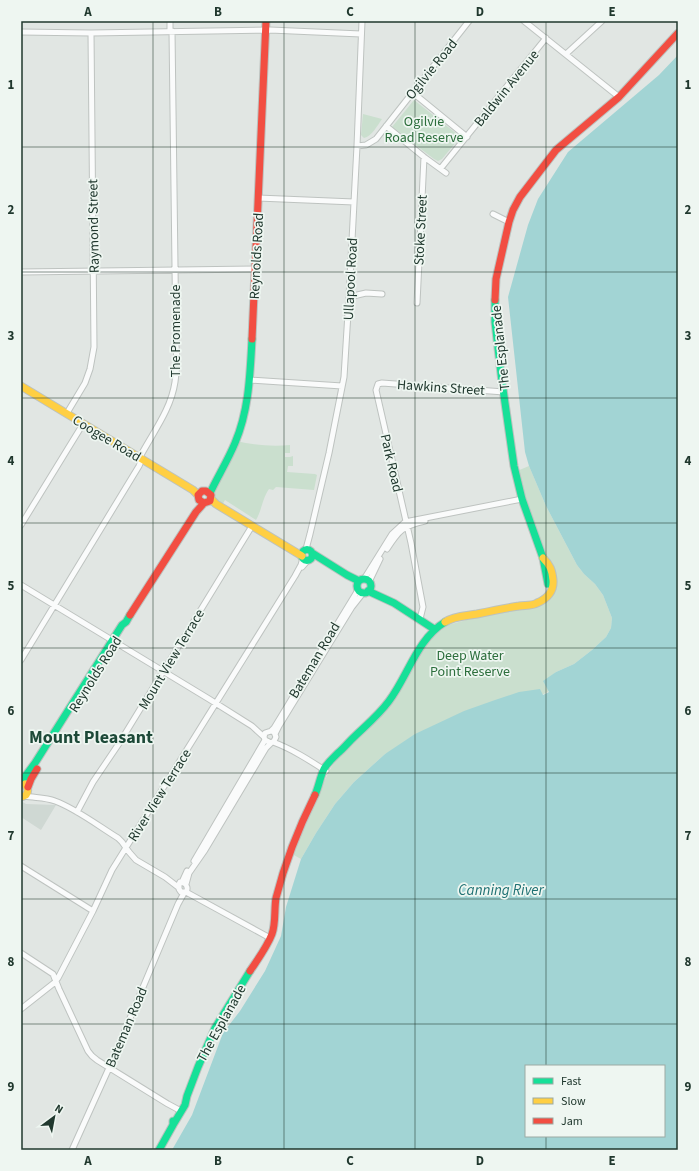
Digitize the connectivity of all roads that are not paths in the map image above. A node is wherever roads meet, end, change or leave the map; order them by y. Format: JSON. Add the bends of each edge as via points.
{"nodes":[{"id":1,"x":170,"y":21,"type":"edge"},
{"id":2,"x":266,"y":21,"type":"edge"},
{"id":3,"x":362,"y":21,"type":"edge"},
{"id":4,"x":469,"y":21,"type":"edge"},
{"id":5,"x":524,"y":21,"type":"edge"},
{"id":6,"x":602,"y":21,"type":"edge"},
{"id":7,"x":266,"y":30,"type":"junction"},
{"id":8,"x":171,"y":31,"type":"junction"},
{"id":9,"x":21,"y":32,"type":"edge"},
{"id":10,"x":91,"y":33,"type":"junction"},
{"id":11,"x":678,"y":33,"type":"edge"},
{"id":12,"x":361,"y":34,"type":"junction"},
{"id":13,"x":546,"y":38,"type":"junction"},
{"id":14,"x":566,"y":54,"type":"junction"},
{"id":15,"x":412,"y":92,"type":"junction"},
{"id":16,"x":619,"y":97,"type":"junction"},
{"id":17,"x":386,"y":126,"type":"junction"},
{"id":18,"x":466,"y":137,"type":"junction"},
{"id":19,"x":357,"y":146,"type":"junction"},
{"id":20,"x":424,"y":157,"type":"junction"},
{"id":21,"x":441,"y":168,"type":"junction"},
{"id":22,"x":446,"y":173,"type":"dead end"},
{"id":23,"x":258,"y":198,"type":"junction"},
{"id":24,"x":354,"y":202,"type":"junction"},
{"id":25,"x":493,"y":214,"type":"dead end"},
{"id":26,"x":509,"y":222,"type":"junction"},
{"id":27,"x":176,"y":269,"type":"junction"},
{"id":28,"x":255,"y":269,"type":"junction"},
{"id":29,"x":94,"y":271,"type":"junction"},
{"id":30,"x":21,"y":272,"type":"edge"},
{"id":31,"x":382,"y":294,"type":"dead end"},
{"id":32,"x":349,"y":296,"type":"junction"},
{"id":33,"x":417,"y":303,"type":"dead end"},
{"id":34,"x":250,"y":380,"type":"junction"},
{"id":35,"x":378,"y":384,"type":"joint"},
{"id":36,"x":342,"y":386,"type":"junction"},
{"id":37,"x":21,"y":387,"type":"edge"},
{"id":38,"x":504,"y":392,"type":"junction"},
{"id":39,"x":67,"y":413,"type":"junction"},
{"id":40,"x":83,"y":424,"type":"junction"},
{"id":41,"x":141,"y":458,"type":"junction"},
{"id":42,"x":205,"y":497,"type":"junction"},
{"id":43,"x":522,"y":499,"type":"junction"},
{"id":44,"x":21,"y":524,"type":"edge"},
{"id":45,"x":406,"y":524,"type":"junction"},
{"id":46,"x":252,"y":526,"type":"junction"},
{"id":47,"x":400,"y":531,"type":"junction"},
{"id":48,"x":411,"y":543,"type":"junction"},
{"id":49,"x":307,"y":555,"type":"junction"},
{"id":50,"x":21,"y":585,"type":"edge"},
{"id":51,"x":364,"y":586,"type":"junction"},
{"id":52,"x":55,"y":605,"type":"junction"},
{"id":53,"x":420,"y":619,"type":"junction"},
{"id":54,"x":434,"y":629,"type":"junction"},
{"id":55,"x":114,"y":641,"type":"junction"},
{"id":56,"x":21,"y":660,"type":"edge"},
{"id":57,"x":163,"y":672,"type":"junction"},
{"id":58,"x":216,"y":704,"type":"junction"},
{"id":59,"x":270,"y":737,"type":"junction"},
{"id":60,"x":37,"y":765,"type":"junction"},
{"id":61,"x":325,"y":770,"type":"junction"},
{"id":62,"x":21,"y":782,"type":"edge"},
{"id":63,"x":25,"y":792,"type":"edge"},
{"id":64,"x":77,"y":812,"type":"junction"},
{"id":65,"x":127,"y":848,"type":"junction"},
{"id":66,"x":21,"y":866,"type":"edge"},
{"id":67,"x":183,"y":887,"type":"junction"},
{"id":68,"x":93,"y":911,"type":"junction"},
{"id":69,"x":269,"y":938,"type":"junction"},
{"id":70,"x":21,"y":953,"type":"edge"},
{"id":71,"x":56,"y":981,"type":"junction"},
{"id":72,"x":21,"y":1009,"type":"edge"},
{"id":73,"x":109,"y":1068,"type":"junction"},
{"id":74,"x":180,"y":1111,"type":"junction"},
{"id":75,"x":72,"y":1150,"type":"edge"},
{"id":76,"x":159,"y":1150,"type":"edge"}],
"edges":[{"from":1,"to":8,"type":"street","name":"The Promenade"},
{"from":2,"to":7,"type":"street","name":"Reynolds Road"},
{"from":3,"to":12,"type":"street","name":"Ullapool Road"},
{"from":4,"to":15,"type":"street","name":"Ogilvie Road"},
{"from":5,"to":13,"type":"street"},
{"from":6,"to":14,"type":"street"},
{"from":7,"to":8,"type":"street"},
{"from":7,"to":12,"type":"street"},
{"from":7,"to":23,"type":"street","name":"Reynolds Road"},
{"from":8,"to":10,"type":"street"},
{"from":8,"to":27,"type":"street","name":"The Promenade"},
{"from":9,"to":10,"type":"street"},
{"from":10,"to":29,"type":"street","name":"Raymond Street"},
{"from":11,"to":16,"type":"street","name":"The Esplanade"},
{"from":12,"to":19,"type":"street","name":"Ullapool Road"},
{"from":13,"to":14,"type":"street"},
{"from":13,"to":18,"type":"street","name":"Baldwin Avenue"},
{"from":14,"to":16,"type":"street"},
{"from":15,"to":17,"type":"street","name":"Ogilvie Road"},
{"from":15,"to":18,"type":"street","name":"Baldwin Avenue"},
{"from":16,"to":26,"type":"street","name":"The Esplanade","via":[[556,150],[520,197]]},
{"from":17,"to":19,"type":"street","name":"Ogilvie Road","via":[[372,142]]},
{"from":17,"to":20,"type":"street"},
{"from":18,"to":21,"type":"street","name":"Baldwin Avenue"},
{"from":19,"to":24,"type":"street","name":"Ullapool Road"},
{"from":20,"to":21,"type":"street"},
{"from":20,"to":33,"type":"street","name":"Stoke Street"},
{"from":21,"to":22,"type":"street"},
{"from":23,"to":24,"type":"street"},
{"from":23,"to":28,"type":"street","name":"Reynolds Road"},
{"from":24,"to":32,"type":"street","name":"Ullapool Road"},
{"from":25,"to":26,"type":"street"},
{"from":26,"to":38,"type":"street","name":"The Esplanade","via":[[496,279],[494,308]]},
{"from":27,"to":28,"type":"street"},
{"from":27,"to":29,"type":"street"},
{"from":27,"to":41,"type":"street","name":"The Promenade","via":[[175,383],[168,406]]},
{"from":28,"to":34,"type":"street","name":"Reynolds Road"},
{"from":29,"to":30,"type":"street"},
{"from":29,"to":39,"type":"street","name":"Raymond Street","via":[[95,340],[92,358],[85,383]]},
{"from":31,"to":32,"type":"street"},
{"from":32,"to":36,"type":"street","name":"Ullapool Road"},
{"from":34,"to":36,"type":"street"},
{"from":34,"to":42,"type":"street","name":"Reynolds Road","via":[[238,435],[226,463]]},
{"from":35,"to":38,"type":"street","name":"Hawkins Street"},
{"from":35,"to":45,"type":"street","name":"Park Road","via":[[376,390]]},
{"from":36,"to":49,"type":"street","name":"Ullapool Road"},
{"from":37,"to":39,"type":"street","name":"Coogee Road"},
{"from":38,"to":43,"type":"street","name":"The Esplanade","via":[[514,466]]},
{"from":39,"to":40,"type":"street","name":"Coogee Road"},
{"from":40,"to":41,"type":"street","name":"Coogee Road"},
{"from":40,"to":44,"type":"street"},
{"from":41,"to":42,"type":"street","name":"Coogee Road"},
{"from":41,"to":52,"type":"street","name":"The Promenade","via":[[139,466]]},
{"from":42,"to":46,"type":"street","name":"Coogee Road"},
{"from":42,"to":55,"type":"street","name":"Reynolds Road"},
{"from":43,"to":45,"type":"street","name":"Bateman Road"},
{"from":43,"to":54,"type":"street","name":"The Esplanade","via":[[543,558],[551,569],[552,591],[536,604],[448,619]]},
{"from":45,"to":47,"type":"street","name":"Bateman Road"},
{"from":45,"to":48,"type":"street","name":"Park Road"},
{"from":45,"to":51,"type":"street","name":"Bateman Road","via":[[392,534]]},
{"from":46,"to":49,"type":"street","name":"Coogee Road","via":[[288,548]]},
{"from":46,"to":57,"type":"street","name":"Mount View Terrace"},
{"from":47,"to":48,"type":"street"},
{"from":47,"to":51,"type":"street","name":"Bateman Road"},
{"from":48,"to":53,"type":"street","name":"Park Road","via":[[423,607]]},
{"from":49,"to":51,"type":"street","name":"Coogee Road","via":[[323,561]]},
{"from":49,"to":58,"type":"street","name":"River View Terrace"},
{"from":50,"to":52,"type":"street"},
{"from":51,"to":53,"type":"street","name":"Coogee Road"},
{"from":51,"to":59,"type":"street","name":"Bateman Road"},
{"from":52,"to":55,"type":"street"},
{"from":52,"to":56,"type":"street","name":"The Promenade"},
{"from":53,"to":54,"type":"street","name":"Coogee Road"},
{"from":54,"to":61,"type":"street","name":"The Esplanade","via":[[390,700],[378,715],[332,758]]},
{"from":55,"to":57,"type":"street"},
{"from":55,"to":60,"type":"street","name":"Reynolds Road"},
{"from":57,"to":58,"type":"street"},
{"from":57,"to":64,"type":"street","name":"Mount View Terrace","via":[[93,782]]},
{"from":58,"to":59,"type":"street"},
{"from":58,"to":65,"type":"street","name":"River View Terrace"},
{"from":59,"to":61,"type":"street"},
{"from":59,"to":67,"type":"street","name":"Bateman Road","via":[[185,874]]},
{"from":60,"to":62,"type":"street","name":"Reynolds Road"},
{"from":60,"to":63,"type":"street","name":"Reynolds Road"},
{"from":61,"to":69,"type":"street","name":"The Esplanade","via":[[288,859],[276,899]]},
{"from":62,"to":63,"type":"street","name":"Reynolds Road","via":[[25,784]]},
{"from":63,"to":64,"type":"street","via":[[56,801]]},
{"from":64,"to":65,"type":"street","via":[[118,838]]},
{"from":65,"to":67,"type":"street","via":[[136,860]]},
{"from":65,"to":68,"type":"street","name":"River View Terrace","via":[[112,870]]},
{"from":66,"to":68,"type":"street"},
{"from":67,"to":69,"type":"street"},
{"from":67,"to":73,"type":"street","name":"Bateman Road"},
{"from":68,"to":71,"type":"street","name":"River View Terrace"},
{"from":69,"to":74,"type":"street","name":"The Esplanade","via":[[215,1028],[187,1096],[181,1102]]},
{"from":70,"to":71,"type":"street","via":[[51,972]]},
{"from":71,"to":72,"type":"street","name":"River View Terrace"},
{"from":71,"to":73,"type":"street","via":[[90,1054]]},
{"from":73,"to":74,"type":"street"},
{"from":73,"to":75,"type":"street","name":"Bateman Road"},
{"from":74,"to":76,"type":"street","name":"The Esplanade"}]}
